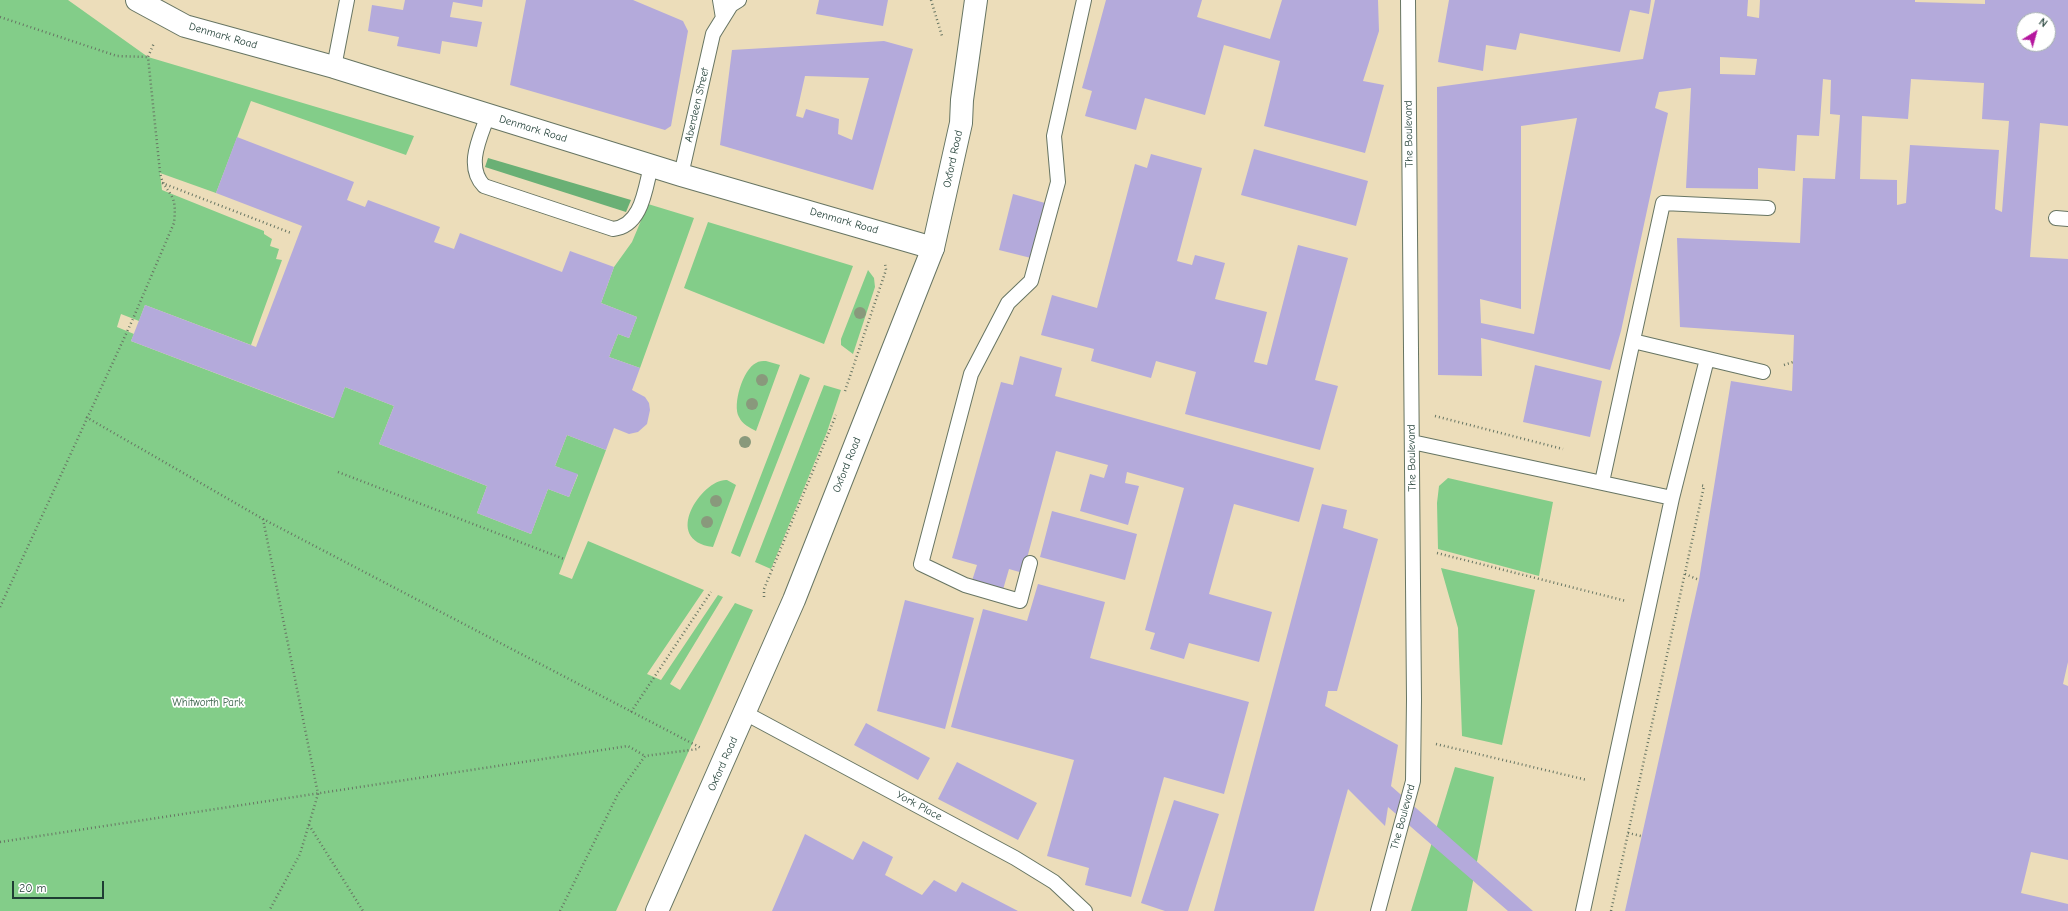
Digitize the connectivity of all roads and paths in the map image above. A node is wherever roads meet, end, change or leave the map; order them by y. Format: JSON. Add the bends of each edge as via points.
{"nodes":[{"id":1,"x":137,"y":0,"type":"edge"},
{"id":2,"x":347,"y":0,"type":"edge"},
{"id":3,"x":720,"y":0,"type":"edge"},
{"id":4,"x":739,"y":0,"type":"edge"},
{"id":5,"x":976,"y":0,"type":"edge"},
{"id":6,"x":1084,"y":0,"type":"edge"},
{"id":7,"x":1408,"y":0,"type":"edge"},
{"id":8,"x":0,"y":18,"type":"edge"},
{"id":9,"x":723,"y":18,"type":"junction"},
{"id":10,"x":154,"y":43,"type":"dead end"},
{"id":11,"x":148,"y":57,"type":"junction"},
{"id":12,"x":334,"y":67,"type":"junction"},
{"id":13,"x":488,"y":115,"type":"junction"},
{"id":14,"x":651,"y":166,"type":"junction"},
{"id":15,"x":681,"y":175,"type":"junction"},
{"id":16,"x":162,"y":183,"type":"junction"},
{"id":17,"x":1768,"y":208,"type":"dead end"},
{"id":18,"x":292,"y":233,"type":"dead end"},
{"id":19,"x":933,"y":248,"type":"junction"},
{"id":20,"x":884,"y":258,"type":"dead end"},
{"id":21,"x":1633,"y":341,"type":"junction"},
{"id":22,"x":1707,"y":359,"type":"junction"},
{"id":23,"x":1763,"y":372,"type":"dead end"},
{"id":24,"x":844,"y":394,"type":"dead end"},
{"id":25,"x":838,"y":408,"type":"dead end"},
{"id":26,"x":1412,"y":410,"type":"junction"},
{"id":27,"x":86,"y":418,"type":"junction"},
{"id":28,"x":1412,"y":442,"type":"junction"},
{"id":29,"x":1607,"y":460,"type":"junction"},
{"id":30,"x":338,"y":472,"type":"dead end"},
{"id":31,"x":1677,"y":478,"type":"junction"},
{"id":32,"x":1602,"y":482,"type":"junction"},
{"id":33,"x":1672,"y":498,"type":"junction"},
{"id":34,"x":263,"y":519,"type":"junction"},
{"id":35,"x":1413,"y":547,"type":"junction"},
{"id":36,"x":564,"y":559,"type":"dead end"},
{"id":37,"x":1030,"y":563,"type":"dead end"},
{"id":38,"x":1685,"y":574,"type":"junction"},
{"id":39,"x":1699,"y":580,"type":"dead end"},
{"id":40,"x":711,"y":592,"type":"dead end"},
{"id":41,"x":764,"y":604,"type":"dead end"},
{"id":42,"x":0,"y":607,"type":"edge"},
{"id":43,"x":1648,"y":607,"type":"junction"},
{"id":44,"x":1676,"y":614,"type":"junction"},
{"id":45,"x":630,"y":712,"type":"junction"},
{"id":46,"x":745,"y":713,"type":"junction"},
{"id":47,"x":1414,"y":739,"type":"junction"},
{"id":48,"x":706,"y":742,"type":"dead end"},
{"id":49,"x":703,"y":749,"type":"junction"},
{"id":50,"x":645,"y":756,"type":"junction"},
{"id":51,"x":1610,"y":786,"type":"junction"},
{"id":52,"x":1637,"y":792,"type":"junction"},
{"id":53,"x":318,"y":794,"type":"junction"},
{"id":54,"x":309,"y":825,"type":"junction"},
{"id":55,"x":1628,"y":833,"type":"junction"},
{"id":56,"x":1641,"y":836,"type":"dead end"},
{"id":57,"x":0,"y":842,"type":"edge"},
{"id":58,"x":268,"y":911,"type":"edge"},
{"id":59,"x":363,"y":911,"type":"edge"},
{"id":60,"x":560,"y":911,"type":"edge"},
{"id":61,"x":657,"y":911,"type":"edge"},
{"id":62,"x":1085,"y":911,"type":"edge"},
{"id":63,"x":1378,"y":911,"type":"edge"},
{"id":64,"x":1583,"y":911,"type":"edge"},
{"id":65,"x":1611,"y":911,"type":"edge"}],
"edges":[{"from":1,"to":12,"type":"main road","name":"Denmark Road","via":[[185,26]]},
{"from":2,"to":12,"type":"lane"},
{"from":3,"to":9,"type":"lane"},
{"from":4,"to":9,"type":"lane","name":"Aberdeen Street","via":[[731,5]]},
{"from":5,"to":19,"type":"main road","name":"Oxford Road","via":[[961,123]]},
{"from":6,"to":37,"type":"lane","via":[[1054,136],[1058,182],[1031,281],[1008,303],[971,374],[921,564],[965,585],[1020,601]]},
{"from":7,"to":26,"type":"lane","name":"The Boulevard"},
{"from":8,"to":11,"type":"path","via":[[117,56]]},
{"from":9,"to":15,"type":"lane","name":"Aberdeen Street","via":[[713,34]]},
{"from":10,"to":11,"type":"path"},
{"from":11,"to":16,"type":"path"},
{"from":12,"to":13,"type":"main road","name":"Denmark Road"},
{"from":13,"to":14,"type":"main road","name":"Denmark Road"},
{"from":13,"to":14,"type":"lane","via":[[474,163],[478,180],[484,186],[613,229],[622,228],[636,215]]},
{"from":14,"to":15,"type":"main road","name":"Denmark Road"},
{"from":15,"to":19,"type":"main road","name":"Denmark Road"},
{"from":16,"to":18,"type":"path"},
{"from":16,"to":27,"type":"path","via":[[171,195],[176,210],[174,223],[132,321]]},
{"from":17,"to":21,"type":"lane","via":[[1663,203]]},
{"from":19,"to":46,"type":"main road","name":"Oxford Road","via":[[794,600]]},
{"from":20,"to":24,"type":"path","via":[[886,270]]},
{"from":21,"to":22,"type":"lane"},
{"from":21,"to":29,"type":"lane"},
{"from":22,"to":23,"type":"lane"},
{"from":22,"to":31,"type":"lane"},
{"from":25,"to":41,"type":"path","via":[[764,589]]},
{"from":26,"to":28,"type":"lane","name":"The Boulevard"},
{"from":26,"to":29,"type":"path"},
{"from":27,"to":34,"type":"path"},
{"from":27,"to":42,"type":"path"},
{"from":28,"to":32,"type":"lane"},
{"from":28,"to":35,"type":"lane","name":"The Boulevard"},
{"from":29,"to":32,"type":"lane"},
{"from":30,"to":36,"type":"path"},
{"from":31,"to":33,"type":"lane"},
{"from":31,"to":38,"type":"path","via":[[1704,486]]},
{"from":32,"to":33,"type":"lane"},
{"from":33,"to":43,"type":"lane"},
{"from":34,"to":45,"type":"path"},
{"from":34,"to":53,"type":"path"},
{"from":35,"to":43,"type":"path"},
{"from":35,"to":47,"type":"lane","name":"The Boulevard"},
{"from":38,"to":39,"type":"path"},
{"from":38,"to":44,"type":"path"},
{"from":40,"to":45,"type":"path"},
{"from":43,"to":44,"type":"path"},
{"from":43,"to":51,"type":"lane"},
{"from":44,"to":52,"type":"path"},
{"from":45,"to":49,"type":"path"},
{"from":46,"to":61,"type":"main road","name":"Oxford Road"},
{"from":46,"to":62,"type":"lane","name":"York Place","via":[[1015,858],[1054,882]]},
{"from":47,"to":51,"type":"path"},
{"from":47,"to":63,"type":"lane","name":"The Boulevard","via":[[1413,781]]},
{"from":48,"to":49,"type":"path"},
{"from":49,"to":50,"type":"path"},
{"from":50,"to":53,"type":"path","via":[[628,746]]},
{"from":50,"to":60,"type":"path","via":[[618,794]]},
{"from":51,"to":52,"type":"path"},
{"from":51,"to":64,"type":"lane"},
{"from":52,"to":55,"type":"path"},
{"from":53,"to":54,"type":"path"},
{"from":53,"to":57,"type":"path"},
{"from":54,"to":58,"type":"path","via":[[300,854]]},
{"from":54,"to":59,"type":"path"},
{"from":55,"to":56,"type":"path"},
{"from":55,"to":65,"type":"path"}]}
